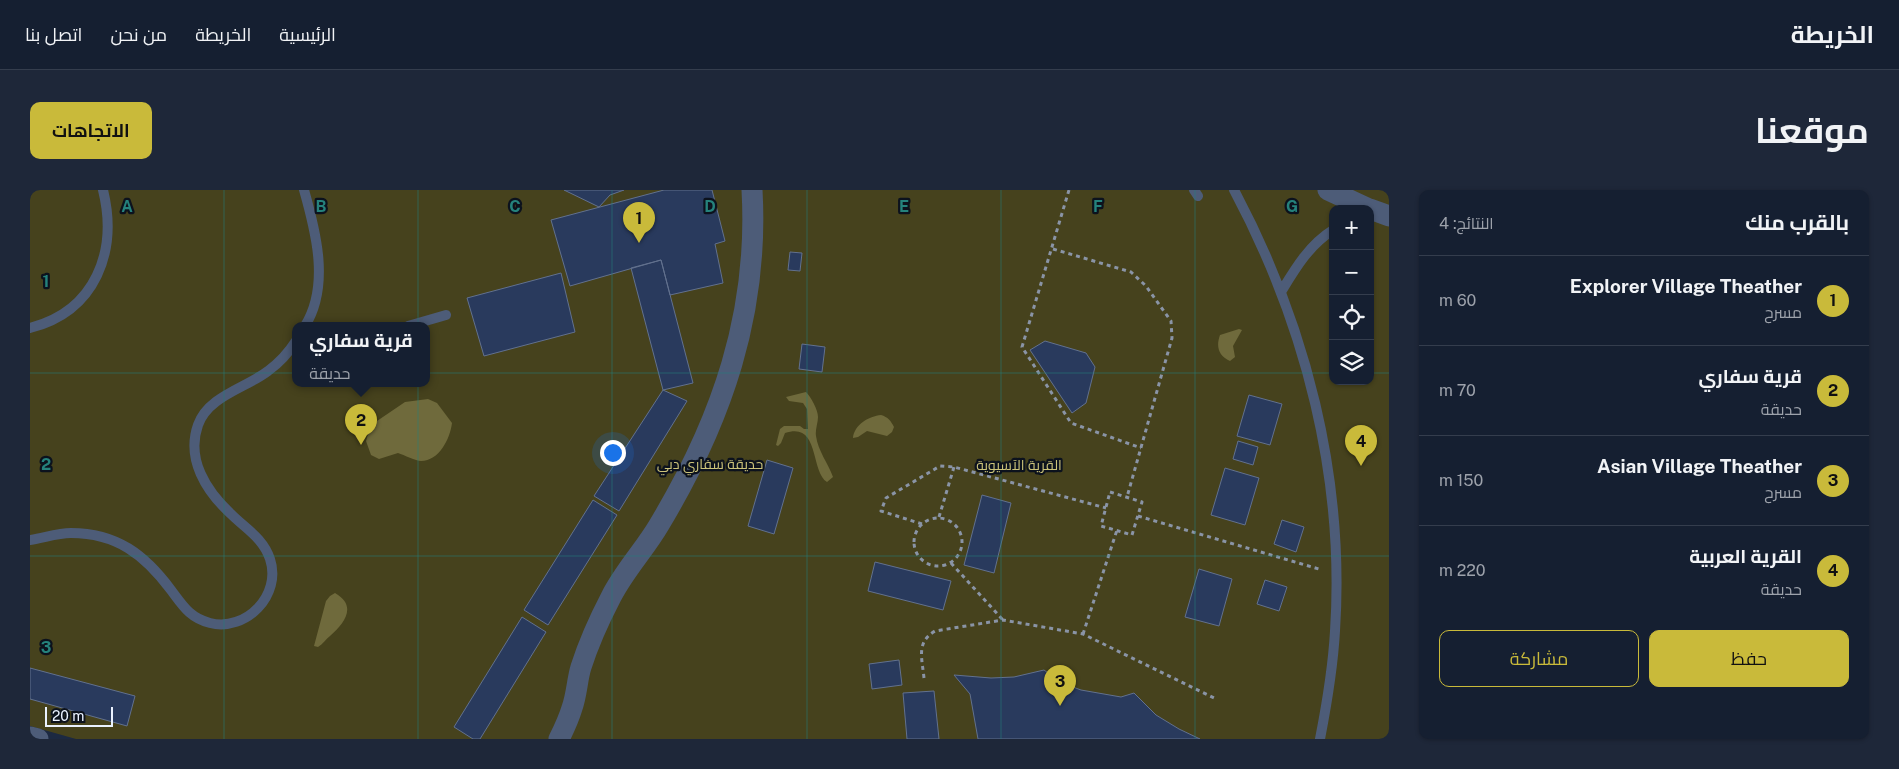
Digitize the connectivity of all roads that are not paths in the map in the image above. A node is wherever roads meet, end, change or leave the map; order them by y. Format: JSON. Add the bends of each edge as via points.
{"nodes":[{"id":1,"x":103,"y":190,"type":"edge"},
{"id":2,"x":304,"y":190,"type":"edge"},
{"id":3,"x":752,"y":190,"type":"edge"},
{"id":4,"x":1234,"y":190,"type":"edge"},
{"id":5,"x":1328,"y":190,"type":"edge"},
{"id":6,"x":1361,"y":205,"type":"edge"},
{"id":7,"x":1329,"y":233,"type":"edge"},
{"id":8,"x":1281,"y":292,"type":"junction"},
{"id":9,"x":446,"y":315,"type":"dead end"},
{"id":10,"x":310,"y":322,"type":"edge"},
{"id":11,"x":422,"y":322,"type":"edge"},
{"id":12,"x":30,"y":328,"type":"edge"},
{"id":13,"x":292,"y":347,"type":"edge"},
{"id":14,"x":30,"y":540,"type":"edge"},
{"id":15,"x":572,"y":707,"type":"junction"},
{"id":16,"x":30,"y":737,"type":"edge"},
{"id":17,"x":38,"y":739,"type":"edge"},
{"id":18,"x":559,"y":739,"type":"edge"},
{"id":19,"x":578,"y":739,"type":"edge"},
{"id":20,"x":1320,"y":739,"type":"edge"}],
"edges":[{"from":1,"to":12,"type":"lane","via":[[109,226],[107,248],[90,287],[59,316]]},
{"from":2,"to":10,"type":"lane","via":[[318,256],[318,290]]},
{"from":3,"to":15,"type":"street","via":[[751,270],[743,324],[729,377],[710,429],[686,478],[612,594],[594,630]]},
{"from":4,"to":8,"type":"lane"},
{"from":5,"to":6,"type":"street"},
{"from":7,"to":8,"type":"lane","via":[[1310,249]]},
{"from":8,"to":20,"type":"lane","via":[[1315,402],[1327,459],[1334,517],[1337,574],[1334,641]]},
{"from":9,"to":11,"type":"lane"},
{"from":13,"to":14,"type":"lane","via":[[268,371],[209,406],[198,423],[193,442],[195,462],[203,480],[216,499],[263,543],[271,561],[272,580],[266,598],[253,613],[236,623],[217,625],[198,620],[184,608],[146,561],[130,548],[111,540],[91,534],[70,533]]},
{"from":15,"to":18,"type":"street"},
{"from":15,"to":19,"type":"street"},
{"from":16,"to":17,"type":"street"}]}
